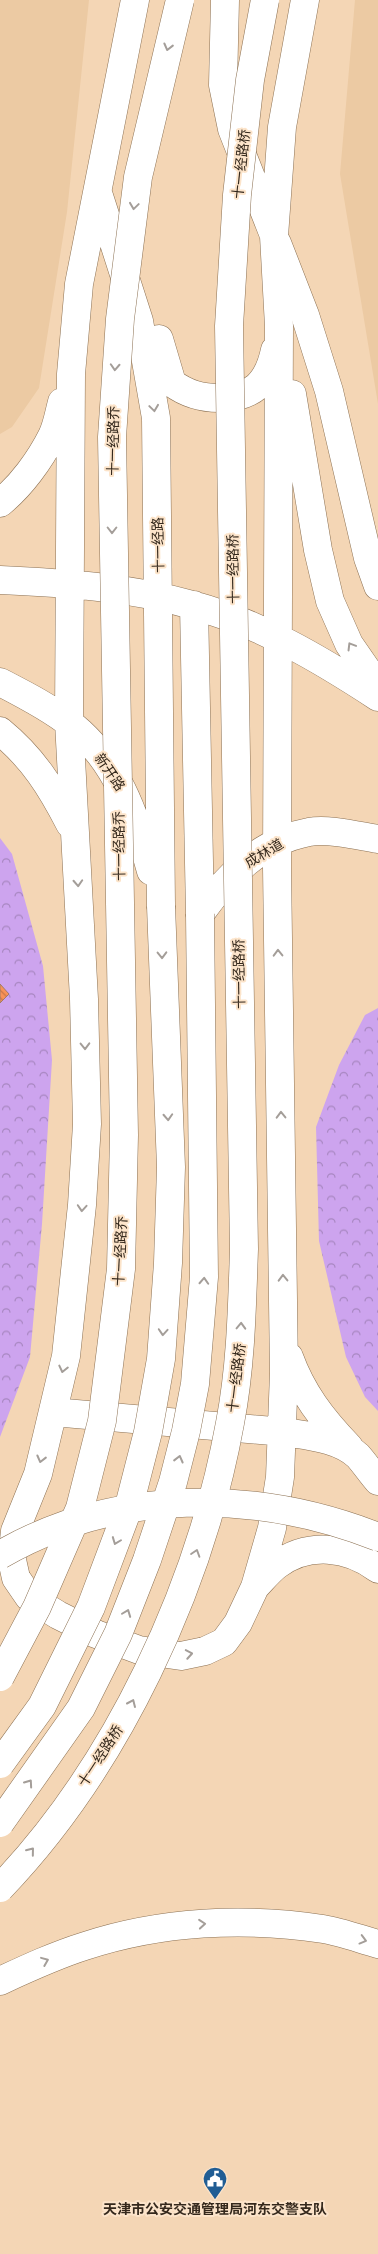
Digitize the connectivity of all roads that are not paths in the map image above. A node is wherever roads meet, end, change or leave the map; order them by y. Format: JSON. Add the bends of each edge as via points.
{"nodes":[{"id":1,"x":136,"y":0,"type":"edge"},
{"id":2,"x":180,"y":0,"type":"edge"},
{"id":3,"x":225,"y":0,"type":"edge"},
{"id":4,"x":231,"y":0,"type":"edge"},
{"id":5,"x":264,"y":0,"type":"edge"},
{"id":6,"x":305,"y":0,"type":"edge"},
{"id":7,"x":224,"y":34,"type":"junction"},
{"id":8,"x":98,"y":192,"type":"junction"},
{"id":9,"x":274,"y":236,"type":"junction"},
{"id":10,"x":279,"y":326,"type":"junction"},
{"id":11,"x":71,"y":374,"type":"junction"},
{"id":12,"x":0,"y":504,"type":"edge"},
{"id":13,"x":0,"y":580,"type":"edge"},
{"id":14,"x":69,"y":584,"type":"junction"},
{"id":15,"x":378,"y":586,"type":"edge"},
{"id":16,"x":158,"y":596,"type":"junction"},
{"id":17,"x":194,"y":605,"type":"junction"},
{"id":18,"x":279,"y":637,"type":"junction"},
{"id":19,"x":0,"y":682,"type":"edge"},
{"id":20,"x":378,"y":686,"type":"edge"},
{"id":21,"x":378,"y":697,"type":"edge"},
{"id":22,"x":69,"y":722,"type":"junction"},
{"id":23,"x":0,"y":731,"type":"edge"},
{"id":24,"x":75,"y":835,"type":"junction"},
{"id":25,"x":378,"y":839,"type":"edge"},
{"id":26,"x":277,"y":842,"type":"junction"},
{"id":27,"x":161,"y":906,"type":"junction"},
{"id":28,"x":200,"y":914,"type":"junction"},
{"id":29,"x":284,"y":1326,"type":"junction"},
{"id":30,"x":53,"y":1412,"type":"junction"},
{"id":31,"x":284,"y":1432,"type":"junction"},
{"id":32,"x":357,"y":1455,"type":"junction"},
{"id":33,"x":378,"y":1481,"type":"edge"},
{"id":34,"x":378,"y":1537,"type":"edge"},
{"id":35,"x":0,"y":1555,"type":"edge"},
{"id":36,"x":378,"y":1569,"type":"edge"},
{"id":37,"x":255,"y":1587,"type":"junction"},
{"id":38,"x":0,"y":1677,"type":"edge"},
{"id":39,"x":0,"y":1764,"type":"edge"},
{"id":40,"x":0,"y":1823,"type":"edge"},
{"id":41,"x":0,"y":1888,"type":"edge"},
{"id":42,"x":378,"y":1944,"type":"edge"},
{"id":43,"x":0,"y":1981,"type":"edge"}],
"edges":[{"from":1,"to":8,"type":"main road"},
{"from":2,"to":38,"type":"main road","name":"十一经路乔","one_way":true,"bridge":true,"via":[[138,177],[120,319],[113,418],[112,533],[124,1135],[121,1269],[102,1421],[80,1508],[36,1607]]},
{"from":3,"to":7,"type":"main road"},
{"from":4,"to":7,"type":"main road"},
{"from":41,"to":5,"type":"main road","name":"十一经路桥","one_way":true,"bridge":true,"via":[[87,1778],[129,1711],[187,1582],[213,1500],[230,1422],[240,1340],[244,1249],[230,326],[237,195],[250,80]]},
{"from":6,"to":9,"type":"main road","via":[[282,127]]},
{"from":7,"to":9,"type":"main road","via":[[223,85],[232,129]]},
{"from":8,"to":10,"type":"main road","via":[[148,305],[172,382],[181,390],[207,398],[237,398],[249,394],[269,369]]},
{"from":8,"to":11,"type":"main road","via":[[79,284]]},
{"from":8,"to":16,"type":"main road","name":"十一经路","one_way":true,"via":[[139,321],[156,418]]},
{"from":9,"to":10,"type":"main road"},
{"from":9,"to":15,"type":"main road","via":[[330,391],[368,558]]},
{"from":10,"to":18,"type":"main road"},
{"from":20,"to":10,"type":"main road","one_way":true,"via":[[349,644],[330,601]]},
{"from":11,"to":12,"type":"main road","via":[[52,435],[22,480]]},
{"from":11,"to":14,"type":"main road"},
{"from":13,"to":14,"type":"main road"},
{"from":14,"to":16,"type":"main road"},
{"from":14,"to":22,"type":"main road"},
{"from":16,"to":17,"type":"main road"},
{"from":16,"to":27,"type":"main road","name":"十一经路"},
{"from":17,"to":18,"type":"main road"},
{"from":17,"to":28,"type":"main road"},
{"from":18,"to":21,"type":"main road"},
{"from":18,"to":26,"type":"main road"},
{"from":19,"to":22,"type":"main road","name":"新开路"},
{"from":22,"to":24,"type":"main road"},
{"from":22,"to":27,"type":"main road","name":"新开路","via":[[90,742],[124,790],[142,835]]},
{"from":23,"to":24,"type":"main road","via":[[31,760],[50,786]]},
{"from":24,"to":30,"type":"main road","one_way":true,"via":[[87,1124],[77,1264],[66,1356]]},
{"from":25,"to":26,"type":"main road","name":"成林道","via":[[310,831]]},
{"from":26,"to":28,"type":"main road","name":"成林道","via":[[248,860],[220,886]]},
{"from":29,"to":26,"type":"main road","one_way":true},
{"from":27,"to":39,"type":"main road","one_way":true,"bridge":true,"via":[[170,1167],[168,1263],[161,1359],[148,1432],[129,1506],[91,1607],[42,1706]]},
{"from":40,"to":28,"type":"main road","one_way":true,"bridge":true,"via":[[81,1708],[118,1634],[147,1560],[186,1431],[195,1384],[204,1277]]},
{"from":29,"to":31,"type":"main road"},
{"from":29,"to":32,"type":"main road","via":[[289,1356],[303,1391]]},
{"from":30,"to":31,"type":"main road"},
{"from":30,"to":37,"type":"main road","one_way":true,"via":[[38,1474],[15,1531],[12,1560],[16,1578],[29,1597],[104,1637],[139,1650],[181,1656],[205,1652],[224,1642],[238,1623]]},
{"from":31,"to":32,"type":"main road","via":[[335,1442]]},
{"from":31,"to":37,"type":"main road","via":[[272,1528]]},
{"from":32,"to":33,"type":"main road"},
{"from":34,"to":35,"type":"main road","bridge":true,"via":[[314,1516],[244,1504],[185,1502],[149,1504],[97,1515],[30,1538]]},
{"from":36,"to":37,"type":"main road","via":[[344,1552],[319,1548],[296,1554],[276,1565]]},
{"from":43,"to":42,"type":"main road","one_way":true,"via":[[85,1946],[164,1927],[268,1923],[325,1929]]}]}
